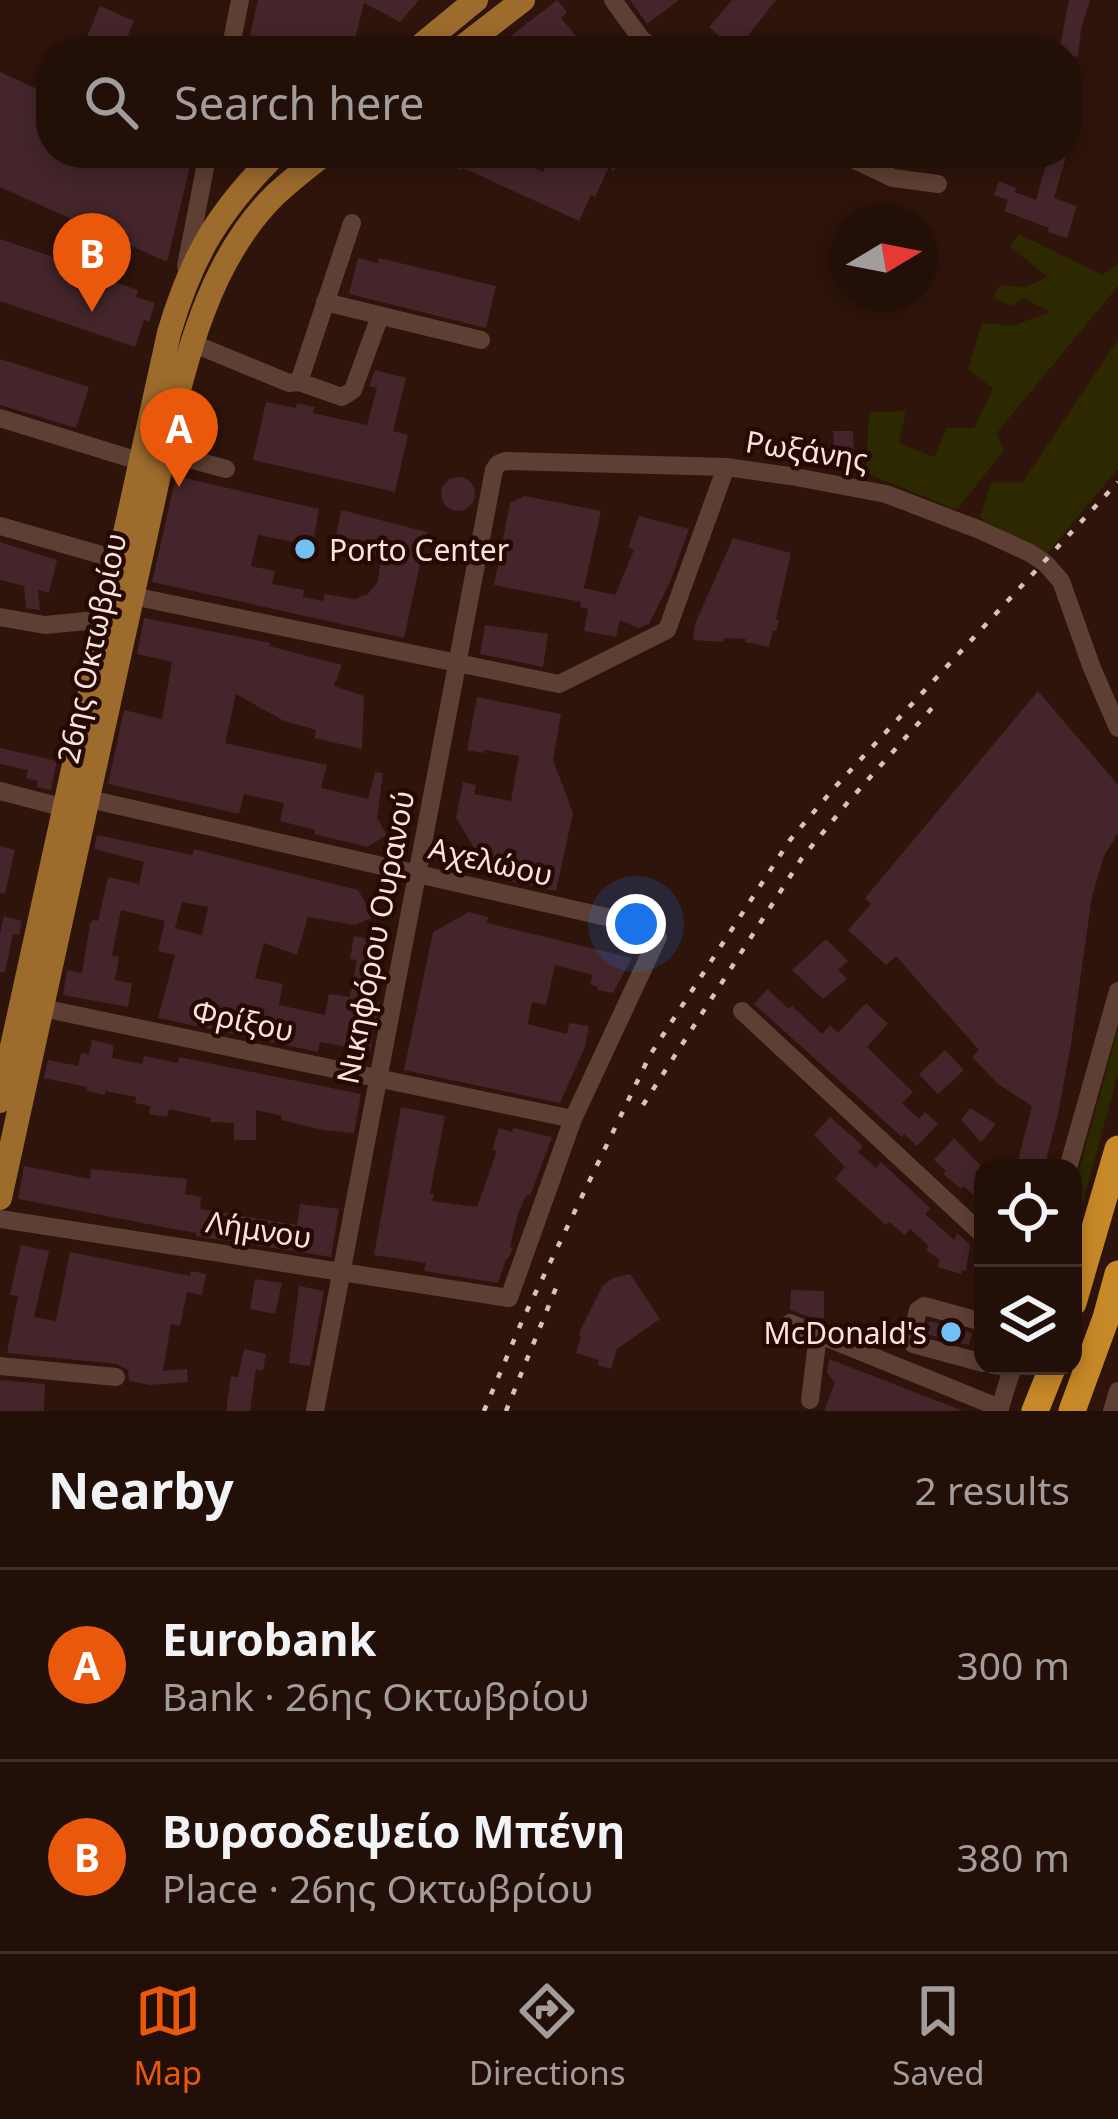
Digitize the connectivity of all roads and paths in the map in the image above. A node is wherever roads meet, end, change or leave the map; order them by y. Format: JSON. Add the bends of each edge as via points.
{"nodes":[{"id":1,"x":240,"y":0,"type":"edge"},
{"id":2,"x":476,"y":0,"type":"edge"},
{"id":3,"x":523,"y":0,"type":"edge"},
{"id":4,"x":613,"y":0,"type":"edge"},
{"id":5,"x":233,"y":36,"type":"edge"},
{"id":6,"x":432,"y":36,"type":"edge"},
{"id":7,"x":476,"y":36,"type":"edge"},
{"id":8,"x":639,"y":36,"type":"edge"},
{"id":9,"x":205,"y":168,"type":"edge"},
{"id":10,"x":262,"y":168,"type":"edge"},
{"id":11,"x":301,"y":168,"type":"edge"},
{"id":12,"x":872,"y":168,"type":"edge"},
{"id":13,"x":938,"y":184,"type":"dead end"},
{"id":14,"x":352,"y":223,"type":"dead end"},
{"id":15,"x":183,"y":286,"type":"junction"},
{"id":16,"x":325,"y":302,"type":"junction"},
{"id":17,"x":380,"y":316,"type":"junction"},
{"id":18,"x":481,"y":340,"type":"dead end"},
{"id":19,"x":192,"y":343,"type":"junction"},
{"id":20,"x":299,"y":382,"type":"junction"},
{"id":21,"x":0,"y":418,"type":"edge"},
{"id":22,"x":153,"y":457,"type":"junction"},
{"id":23,"x":725,"y":467,"type":"junction"},
{"id":24,"x":226,"y":469,"type":"dead end"},
{"id":25,"x":494,"y":473,"type":"joint"},
{"id":26,"x":0,"y":526,"type":"edge"},
{"id":27,"x":119,"y":560,"type":"junction"},
{"id":28,"x":123,"y":594,"type":"junction"},
{"id":29,"x":0,"y":617,"type":"edge"},
{"id":30,"x":107,"y":619,"type":"junction"},
{"id":31,"x":458,"y":663,"type":"junction"},
{"id":32,"x":1118,"y":728,"type":"edge"},
{"id":33,"x":0,"y":791,"type":"edge"},
{"id":34,"x":89,"y":799,"type":"junction"},
{"id":35,"x":64,"y":808,"type":"junction"},
{"id":36,"x":417,"y":876,"type":"junction"},
{"id":37,"x":1118,"y":991,"type":"edge"},
{"id":38,"x":42,"y":1008,"type":"junction"},
{"id":39,"x":742,"y":1011,"type":"dead end"},
{"id":40,"x":378,"y":1079,"type":"junction"},
{"id":41,"x":0,"y":1101,"type":"edge"},
{"id":42,"x":573,"y":1119,"type":"junction"},
{"id":43,"x":1118,"y":1149,"type":"edge"},
{"id":44,"x":1071,"y":1159,"type":"edge"},
{"id":45,"x":0,"y":1198,"type":"edge"},
{"id":46,"x":0,"y":1219,"type":"edge"},
{"id":47,"x":974,"y":1227,"type":"edge"},
{"id":48,"x":342,"y":1272,"type":"junction"},
{"id":49,"x":1082,"y":1273,"type":"edge"},
{"id":50,"x":1118,"y":1274,"type":"edge"},
{"id":51,"x":974,"y":1320,"type":"edge"},
{"id":52,"x":790,"y":1323,"type":"dead end"},
{"id":53,"x":818,"y":1334,"type":"junction"},
{"id":54,"x":974,"y":1361,"type":"edge"},
{"id":55,"x":0,"y":1366,"type":"edge"},
{"id":56,"x":1005,"y":1375,"type":"edge"},
{"id":57,"x":1049,"y":1375,"type":"edge"},
{"id":58,"x":116,"y":1377,"type":"dead end"},
{"id":59,"x":1118,"y":1390,"type":"edge"},
{"id":60,"x":810,"y":1400,"type":"dead end"},
{"id":61,"x":1000,"y":1410,"type":"edge"},
{"id":62,"x":315,"y":1411,"type":"edge"},
{"id":63,"x":1035,"y":1411,"type":"edge"},
{"id":64,"x":1072,"y":1411,"type":"edge"},
{"id":65,"x":1112,"y":1411,"type":"edge"}],
"edges":[{"from":1,"to":5,"type":"street"},
{"from":2,"to":6,"type":"main road"},
{"from":3,"to":7,"type":"main road"},
{"from":4,"to":8,"type":"street"},
{"from":9,"to":15,"type":"street"},
{"from":10,"to":15,"type":"main road","name":"26ης Οκτωβρίου","via":[[211,232]]},
{"from":11,"to":19,"type":"main road","name":"26ης Οκτωβρίου","via":[[243,235]]},
{"from":12,"to":13,"type":"street"},
{"from":14,"to":16,"type":"street"},
{"from":15,"to":22,"type":"main road","name":"26ης Οκτωβρίου"},
{"from":16,"to":17,"type":"street"},
{"from":16,"to":20,"type":"street"},
{"from":17,"to":18,"type":"street"},
{"from":17,"to":20,"type":"street","via":[[350,394]]},
{"from":19,"to":20,"type":"street"},
{"from":19,"to":22,"type":"main road","name":"26ης Οκτωβρίου"},
{"from":21,"to":22,"type":"street"},
{"from":22,"to":24,"type":"street"},
{"from":22,"to":27,"type":"main road","name":"26ης Οκτωβρίου"},
{"from":22,"to":28,"type":"main road","name":"26ης Οκτωβρίου"},
{"from":23,"to":25,"type":"street","name":"Ρωξάνης","via":[[505,461]]},
{"from":23,"to":31,"type":"street","via":[[667,630],[559,684]]},
{"from":23,"to":32,"type":"street","name":"Ρωξάνης","via":[[886,494],[1030,553],[1061,581]]},
{"from":25,"to":31,"type":"street","name":"Νικηφόρου Ουρανού"},
{"from":26,"to":27,"type":"street"},
{"from":27,"to":28,"type":"main road","name":"26ης Οκτωβρίου"},
{"from":28,"to":30,"type":"main road","name":"26ης Οκτωβρίου"},
{"from":28,"to":31,"type":"street"},
{"from":28,"to":34,"type":"main road","name":"26ης Οκτωβρίου"},
{"from":29,"to":30,"type":"street","via":[[45,625]]},
{"from":30,"to":35,"type":"main road","name":"26ης Οκτωβρίου"},
{"from":31,"to":36,"type":"street","name":"Νικηφόρου Ουρανού"},
{"from":33,"to":35,"type":"street"},
{"from":34,"to":36,"type":"street","name":"Αχελώου"},
{"from":34,"to":38,"type":"main road","name":"26ης Οκτωβρίου"},
{"from":35,"to":41,"type":"main road","name":"26ης Οκτωβρίου"},
{"from":36,"to":40,"type":"street","name":"Νικηφόρου Ουρανού"},
{"from":36,"to":42,"type":"street","name":"Αχελώου","via":[[657,933]]},
{"from":37,"to":44,"type":"street"},
{"from":38,"to":40,"type":"street","name":"Φρίξου"},
{"from":38,"to":45,"type":"main road","name":"26ης Οκτωβρίου"},
{"from":39,"to":47,"type":"street"},
{"from":40,"to":42,"type":"street","name":"Φρίξου"},
{"from":40,"to":48,"type":"street","name":"Νικηφόρου Ουρανού"},
{"from":42,"to":48,"type":"street","name":"Λήμνου","via":[[508,1298]]},
{"from":43,"to":49,"type":"highway"},
{"from":46,"to":48,"type":"street","name":"Λήμνου"},
{"from":48,"to":62,"type":"street","name":"Νικηφόρου Ουρανού"},
{"from":50,"to":64,"type":"highway"},
{"from":51,"to":54,"type":"street","via":[[924,1306],[911,1340]]},
{"from":52,"to":53,"type":"street"},
{"from":53,"to":60,"type":"street"},
{"from":53,"to":61,"type":"street"},
{"from":55,"to":58,"type":"street"},
{"from":56,"to":61,"type":"street"},
{"from":57,"to":63,"type":"highway"},
{"from":59,"to":65,"type":"street"}]}
